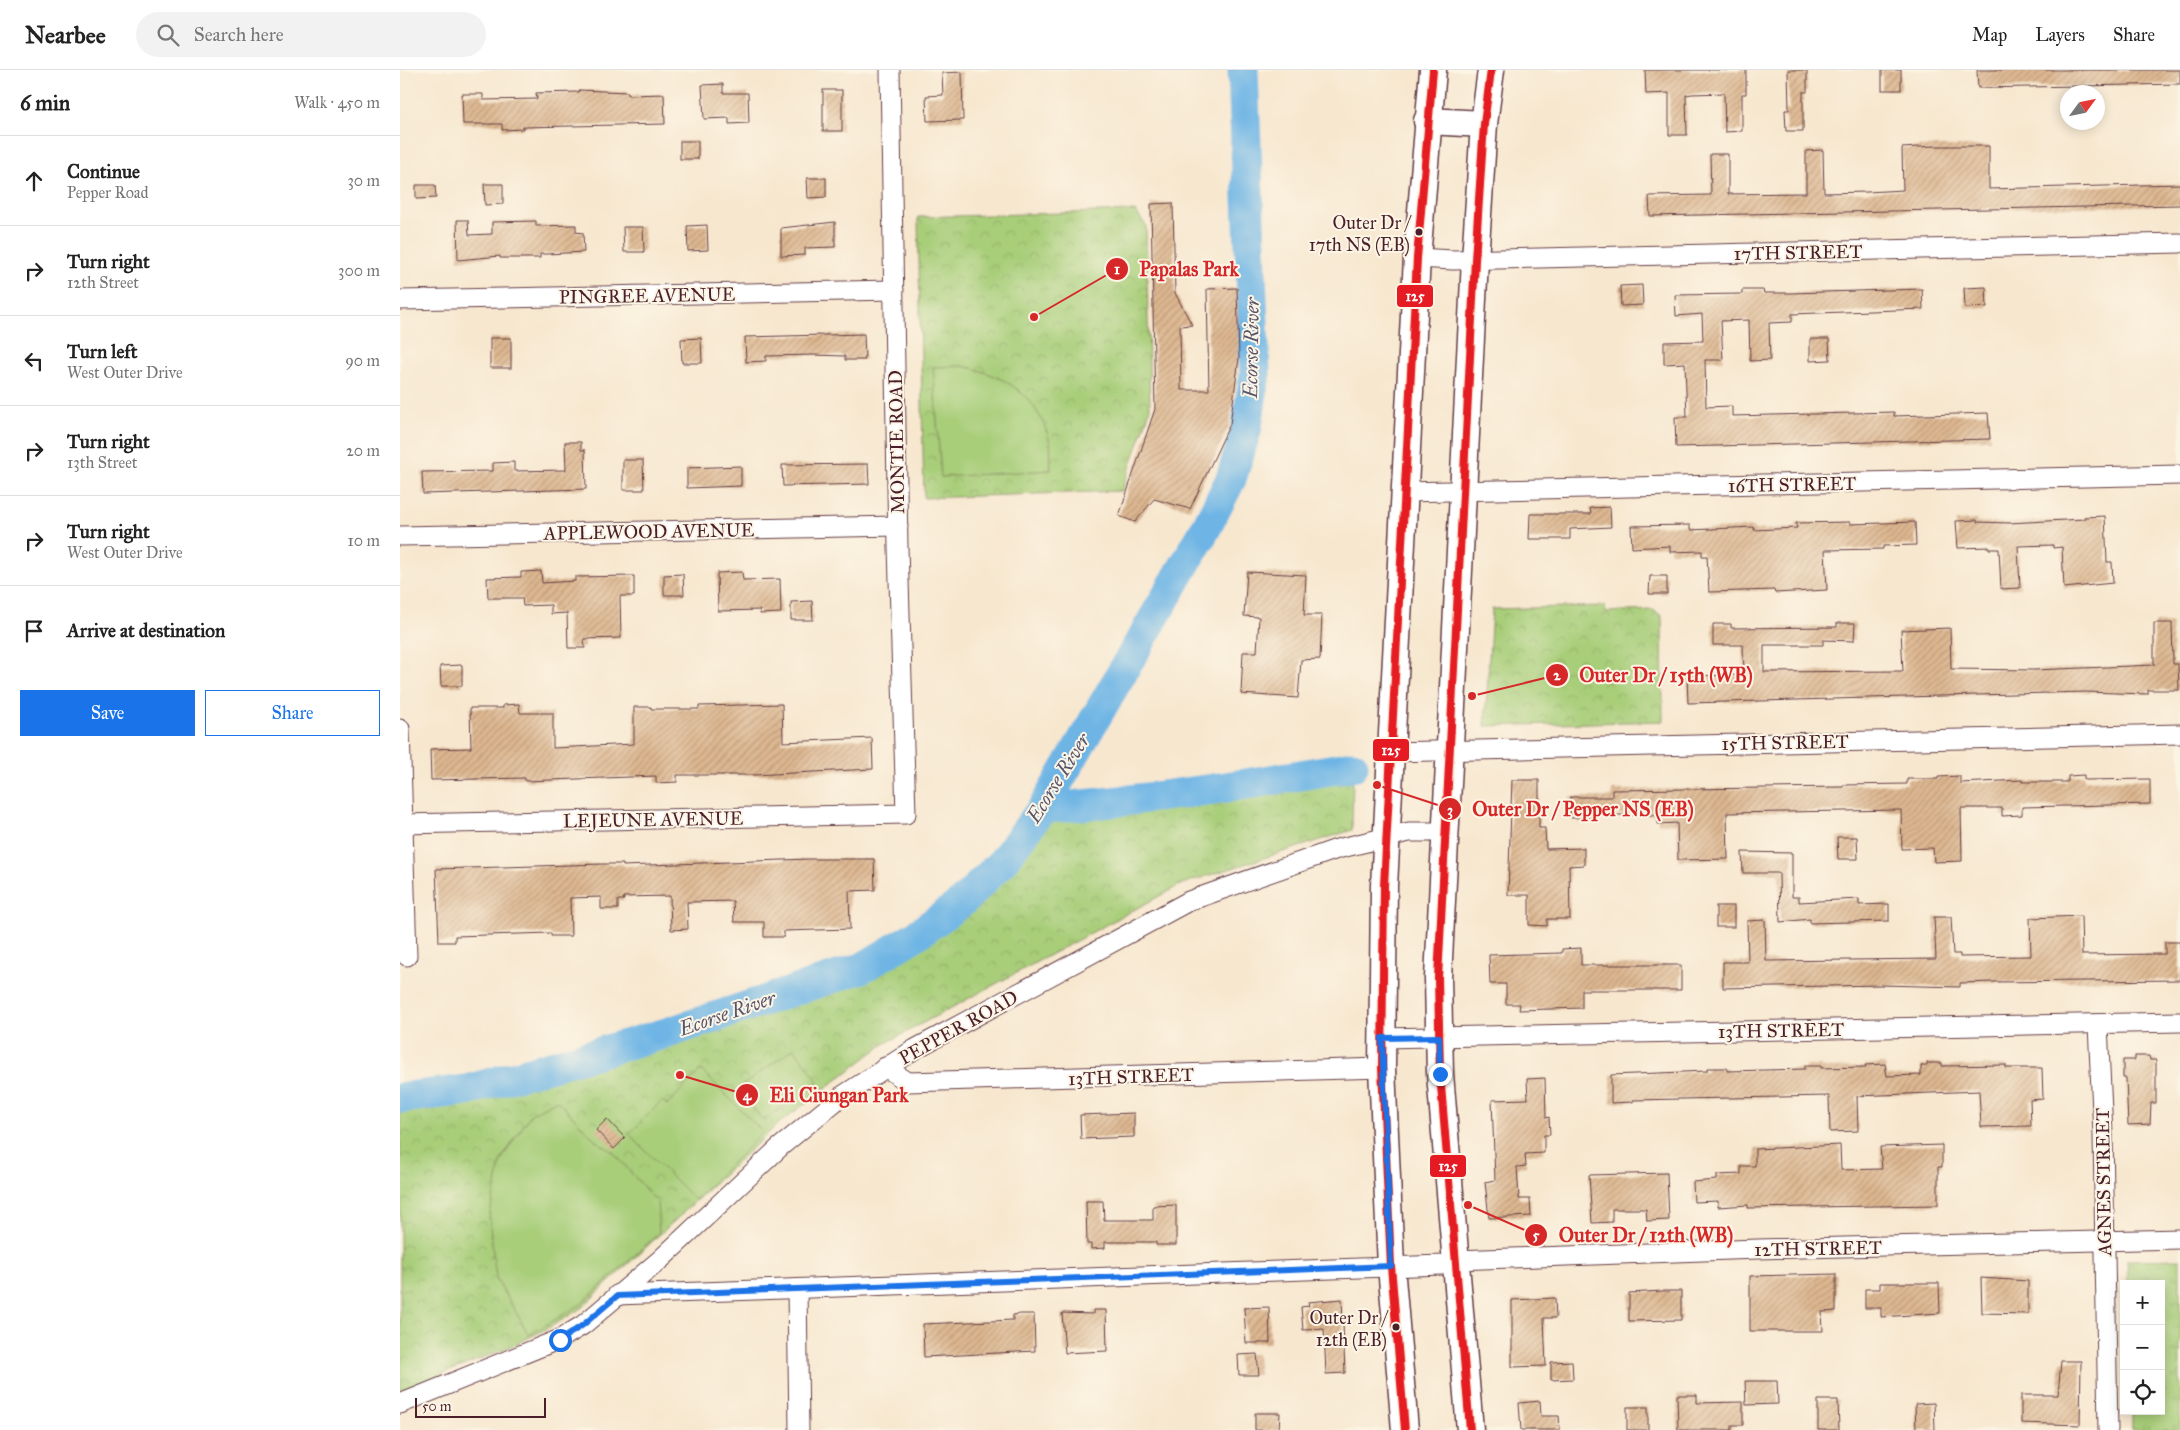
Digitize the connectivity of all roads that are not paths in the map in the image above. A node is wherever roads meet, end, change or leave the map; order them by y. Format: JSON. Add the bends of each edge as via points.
{"nodes":[{"id":1,"x":890,"y":70,"type":"edge"},
{"id":2,"x":1432,"y":70,"type":"edge"},
{"id":3,"x":1491,"y":70,"type":"edge"},
{"id":4,"x":1427,"y":121,"type":"junction"},
{"id":5,"x":1484,"y":124,"type":"junction"},
{"id":6,"x":2180,"y":243,"type":"edge"},
{"id":7,"x":1417,"y":258,"type":"junction"},
{"id":8,"x":1475,"y":260,"type":"junction"},
{"id":9,"x":894,"y":290,"type":"junction"},
{"id":10,"x":400,"y":300,"type":"edge"},
{"id":11,"x":2180,"y":475,"type":"edge"},
{"id":12,"x":1463,"y":491,"type":"junction"},
{"id":13,"x":1403,"y":492,"type":"junction"},
{"id":14,"x":898,"y":526,"type":"junction"},
{"id":15,"x":400,"y":536,"type":"edge"},
{"id":16,"x":400,"y":729,"type":"edge"},
{"id":17,"x":2180,"y":734,"type":"edge"},
{"id":18,"x":1449,"y":751,"type":"junction"},
{"id":19,"x":1390,"y":752,"type":"junction"},
{"id":20,"x":906,"y":814,"type":"joint"},
{"id":21,"x":401,"y":824,"type":"edge"},
{"id":22,"x":1445,"y":832,"type":"junction"},
{"id":23,"x":1386,"y":838,"type":"junction"},
{"id":24,"x":407,"y":956,"type":"dead end"},
{"id":25,"x":2180,"y":1022,"type":"edge"},
{"id":26,"x":2098,"y":1024,"type":"junction"},
{"id":27,"x":1439,"y":1037,"type":"junction"},
{"id":28,"x":1382,"y":1038,"type":"junction"},
{"id":29,"x":885,"y":1067,"type":"junction"},
{"id":30,"x":1382,"y":1068,"type":"junction"},
{"id":31,"x":2180,"y":1239,"type":"edge"},
{"id":32,"x":2104,"y":1241,"type":"junction"},
{"id":33,"x":1455,"y":1260,"type":"junction"},
{"id":34,"x":1391,"y":1266,"type":"junction"},
{"id":35,"x":797,"y":1289,"type":"junction"},
{"id":36,"x":617,"y":1296,"type":"junction"},
{"id":37,"x":400,"y":1404,"type":"edge"},
{"id":38,"x":799,"y":1430,"type":"edge"},
{"id":39,"x":1405,"y":1430,"type":"edge"},
{"id":40,"x":1470,"y":1430,"type":"edge"},
{"id":41,"x":2108,"y":1430,"type":"edge"}],
"edges":[{"from":1,"to":9,"type":"street","name":"MONTIE ROAD"},
{"from":2,"to":4,"type":"main road"},
{"from":3,"to":5,"type":"main road"},
{"from":4,"to":5,"type":"main road"},
{"from":4,"to":7,"type":"main road"},
{"from":5,"to":8,"type":"main road"},
{"from":6,"to":8,"type":"street","name":"17TH STREET"},
{"from":7,"to":8,"type":"street","name":"17TH STREET"},
{"from":7,"to":13,"type":"main road"},
{"from":8,"to":12,"type":"main road"},
{"from":9,"to":10,"type":"street","name":"PINGREE AVENUE"},
{"from":9,"to":14,"type":"street","name":"MONTIE ROAD"},
{"from":11,"to":12,"type":"street","name":"16TH STREET"},
{"from":12,"to":13,"type":"street","name":"16TH STREET"},
{"from":12,"to":18,"type":"main road"},
{"from":13,"to":19,"type":"main road"},
{"from":14,"to":15,"type":"street","name":"APPLEWOOD AVENUE"},
{"from":14,"to":20,"type":"street","name":"MONTIE ROAD"},
{"from":16,"to":21,"type":"street"},
{"from":17,"to":18,"type":"street","name":"15TH STREET"},
{"from":18,"to":19,"type":"street","name":"15TH STREET"},
{"from":18,"to":22,"type":"main road"},
{"from":19,"to":23,"type":"main road"},
{"from":20,"to":21,"type":"street","name":"LEJEUNE AVENUE"},
{"from":21,"to":24,"type":"street"},
{"from":22,"to":23,"type":"street","name":"PEPPER ROAD","via":[[1409,832]]},
{"from":22,"to":27,"type":"main road","via":[[1438,978]]},
{"from":23,"to":28,"type":"main road"},
{"from":23,"to":29,"type":"street","name":"PEPPER ROAD","via":[[1337,850],[1189,901]]},
{"from":25,"to":26,"type":"street","name":"13TH STREET"},
{"from":26,"to":27,"type":"street","name":"13TH STREET"},
{"from":26,"to":32,"type":"street","name":"AGNES STREET"},
{"from":27,"to":28,"type":"street","name":"13TH STREET"},
{"from":27,"to":33,"type":"main road"},
{"from":28,"to":30,"type":"main road"},
{"from":29,"to":30,"type":"street","name":"13TH STREET","via":[[908,1082]]},
{"from":29,"to":36,"type":"street","name":"PEPPER ROAD","via":[[842,1096],[780,1147]]},
{"from":30,"to":34,"type":"main road"},
{"from":31,"to":32,"type":"street","name":"12TH STREET"},
{"from":32,"to":33,"type":"street","name":"12TH STREET"},
{"from":32,"to":41,"type":"street","name":"AGNES STREET"},
{"from":33,"to":34,"type":"street","name":"12TH STREET","via":[[1442,1264]]},
{"from":33,"to":40,"type":"main road"},
{"from":34,"to":35,"type":"street","name":"12TH STREET"},
{"from":34,"to":39,"type":"main road"},
{"from":35,"to":36,"type":"street","name":"12TH STREET"},
{"from":35,"to":38,"type":"street"},
{"from":36,"to":37,"type":"street","name":"PEPPER ROAD","via":[[560,1340]]}]}
